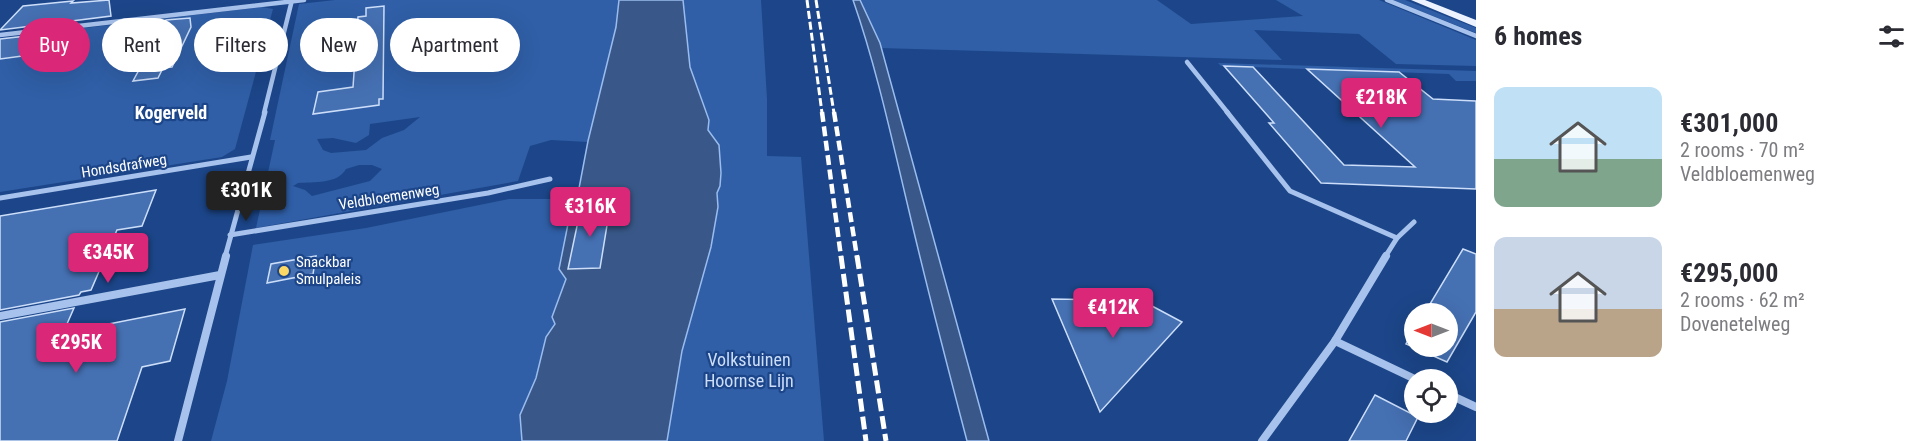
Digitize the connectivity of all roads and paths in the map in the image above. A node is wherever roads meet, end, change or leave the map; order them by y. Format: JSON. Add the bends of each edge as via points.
{"nodes":[{"id":1,"x":304,"y":0,"type":"edge"},
{"id":2,"x":1387,"y":0,"type":"edge"},
{"id":3,"x":1416,"y":0,"type":"edge"},
{"id":4,"x":1441,"y":0,"type":"edge"},
{"id":5,"x":292,"y":1,"type":"edge"},
{"id":6,"x":1476,"y":13,"type":"edge"},
{"id":7,"x":1476,"y":24,"type":"edge"},
{"id":8,"x":0,"y":35,"type":"edge"},
{"id":9,"x":1476,"y":36,"type":"edge"},
{"id":10,"x":1187,"y":62,"type":"dead end"},
{"id":11,"x":251,"y":157,"type":"junction"},
{"id":12,"x":550,"y":179,"type":"dead end"},
{"id":13,"x":0,"y":198,"type":"edge"},
{"id":14,"x":1414,"y":222,"type":"dead end"},
{"id":15,"x":230,"y":235,"type":"junction"},
{"id":16,"x":1397,"y":238,"type":"junction"},
{"id":17,"x":220,"y":275,"type":"junction"},
{"id":18,"x":0,"y":316,"type":"edge"},
{"id":19,"x":1335,"y":341,"type":"junction"},
{"id":20,"x":1404,"y":374,"type":"edge"},
{"id":21,"x":1458,"y":399,"type":"edge"},
{"id":22,"x":1476,"y":407,"type":"edge"},
{"id":23,"x":178,"y":441,"type":"edge"},
{"id":24,"x":1262,"y":441,"type":"edge"}],
"edges":[{"from":1,"to":5,"type":"street"},
{"from":2,"to":9,"type":"street"},
{"from":3,"to":7,"type":"main road"},
{"from":4,"to":6,"type":"main road"},
{"from":5,"to":8,"type":"street"},
{"from":5,"to":11,"type":"street"},
{"from":10,"to":16,"type":"street","via":[[1290,191]]},
{"from":11,"to":13,"type":"street","name":"Hondsdrafweg"},
{"from":11,"to":15,"type":"street"},
{"from":12,"to":15,"type":"street","name":"Veldbloemenweg","via":[[488,193]]},
{"from":14,"to":16,"type":"street"},
{"from":15,"to":17,"type":"street"},
{"from":16,"to":19,"type":"street"},
{"from":17,"to":18,"type":"street"},
{"from":17,"to":23,"type":"street"},
{"from":19,"to":20,"type":"street"},
{"from":19,"to":24,"type":"street"},
{"from":21,"to":22,"type":"street"}]}
